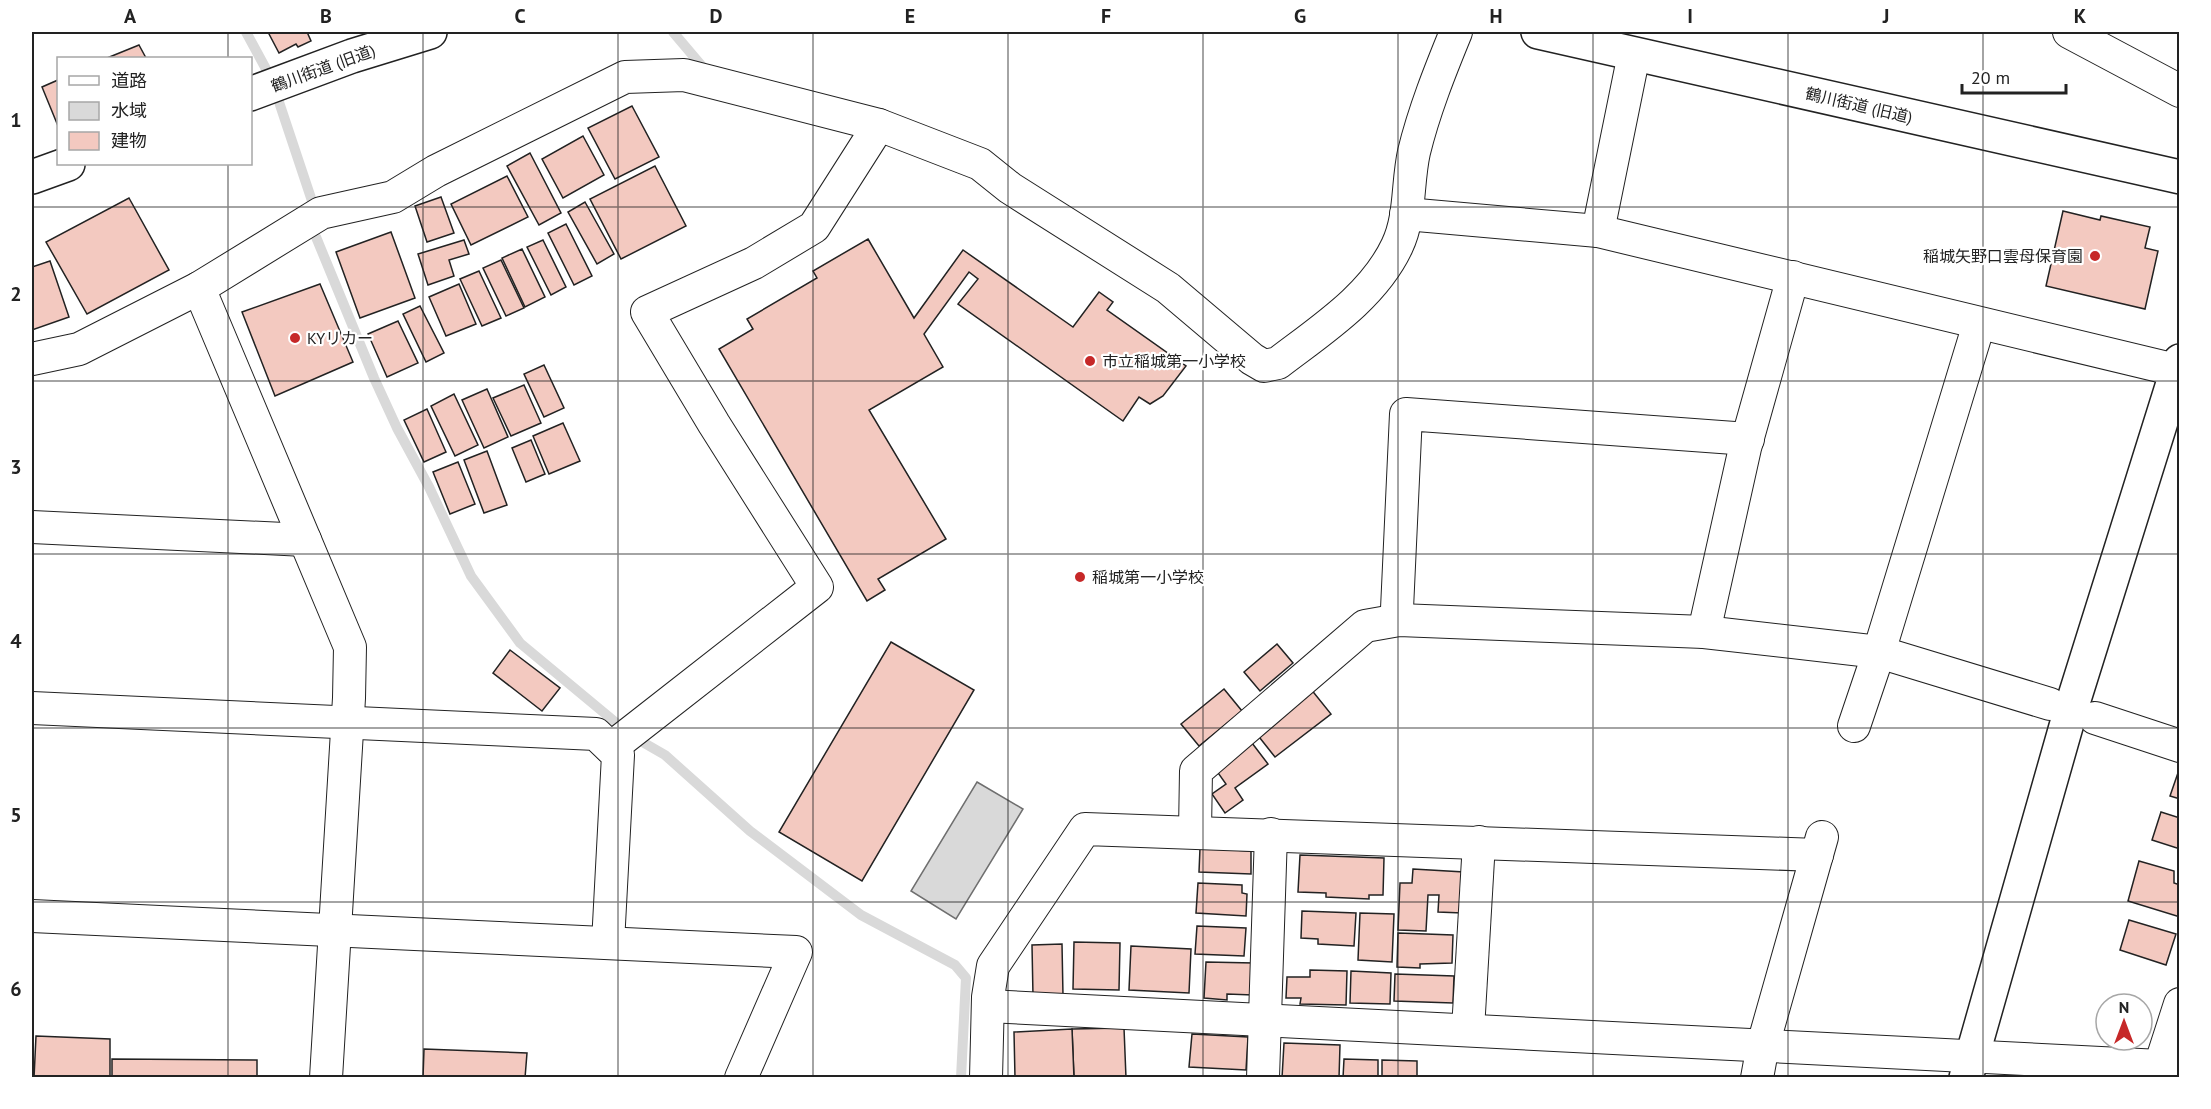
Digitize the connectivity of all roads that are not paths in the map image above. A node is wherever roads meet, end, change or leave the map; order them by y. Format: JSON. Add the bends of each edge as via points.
{"nodes":[{"id":1,"x":430,"y":32,"type":"edge"},
{"id":2,"x":1456,"y":32,"type":"edge"},
{"id":3,"x":1538,"y":32,"type":"edge"},
{"id":4,"x":2069,"y":32,"type":"edge"},
{"id":5,"x":1634,"y":54,"type":"junction"},
{"id":6,"x":2180,"y":91,"type":"edge"},
{"id":7,"x":252,"y":93,"type":"edge"},
{"id":8,"x":879,"y":125,"type":"junction"},
{"id":9,"x":65,"y":165,"type":"edge"},
{"id":10,"x":32,"y":177,"type":"edge"},
{"id":11,"x":2180,"y":177,"type":"edge"},
{"id":12,"x":1406,"y":214,"type":"junction"},
{"id":13,"x":1598,"y":231,"type":"junction"},
{"id":14,"x":1793,"y":277,"type":"junction"},
{"id":15,"x":199,"y":288,"type":"junction"},
{"id":16,"x":1979,"y":324,"type":"junction"},
{"id":17,"x":32,"y":359,"type":"edge"},
{"id":18,"x":2179,"y":368,"type":"edge"},
{"id":19,"x":1748,"y":439,"type":"junction"},
{"id":20,"x":32,"y":527,"type":"edge"},
{"id":21,"x":305,"y":540,"type":"junction"},
{"id":22,"x":1400,"y":620,"type":"junction"},
{"id":23,"x":1704,"y":632,"type":"junction"},
{"id":24,"x":1879,"y":652,"type":"junction"},
{"id":25,"x":2050,"y":704,"type":"dead end"},
{"id":26,"x":32,"y":708,"type":"edge"},
{"id":27,"x":2095,"y":718,"type":"dead end"},
{"id":28,"x":347,"y":723,"type":"junction"},
{"id":29,"x":1854,"y":726,"type":"dead end"},
{"id":30,"x":625,"y":737,"type":"junction"},
{"id":31,"x":2180,"y":746,"type":"edge"},
{"id":32,"x":1195,"y":831,"type":"junction"},
{"id":33,"x":1271,"y":834,"type":"junction"},
{"id":34,"x":1479,"y":842,"type":"junction"},
{"id":35,"x":32,"y":916,"type":"edge"},
{"id":36,"x":335,"y":931,"type":"junction"},
{"id":37,"x":608,"y":943,"type":"junction"},
{"id":38,"x":2180,"y":1004,"type":"edge"},
{"id":39,"x":988,"y":1006,"type":"junction"},
{"id":40,"x":1265,"y":1021,"type":"junction"},
{"id":41,"x":1468,"y":1030,"type":"junction"},
{"id":42,"x":1763,"y":1045,"type":"junction"},
{"id":43,"x":1969,"y":1067,"type":"edge"},
{"id":44,"x":2170,"y":1067,"type":"edge"},
{"id":45,"x":326,"y":1077,"type":"edge"},
{"id":46,"x":741,"y":1077,"type":"edge"},
{"id":47,"x":986,"y":1077,"type":"edge"},
{"id":48,"x":1263,"y":1077,"type":"edge"},
{"id":49,"x":1757,"y":1077,"type":"edge"}],
"edges":[{"from":1,"to":7,"type":"main road","name":"鶴川街道 (旧道)"},
{"from":2,"to":12,"type":"street","via":[[1414,153]]},
{"from":3,"to":5,"type":"main road","name":"鶴川街道 (旧道)"},
{"from":4,"to":6,"type":"street"},
{"from":5,"to":11,"type":"main road","name":"鶴川街道 (旧道)"},
{"from":5,"to":13,"type":"street"},
{"from":8,"to":12,"type":"street","via":[[980,164],[1010,188],[1168,288],[1264,366],[1278,363],[1352,305],[1379,275],[1398,245]]},
{"from":8,"to":15,"type":"street","via":[[684,75],[626,77],[393,196],[321,213]]},
{"from":8,"to":30,"type":"street","via":[[814,228],[754,263],[646,312],[816,587]]},
{"from":9,"to":10,"type":"main road"},
{"from":12,"to":13,"type":"street"},
{"from":13,"to":14,"type":"street"},
{"from":14,"to":16,"type":"street"},
{"from":14,"to":19,"type":"street"},
{"from":15,"to":17,"type":"street","via":[[79,348]]},
{"from":15,"to":21,"type":"street"},
{"from":16,"to":18,"type":"street"},
{"from":16,"to":24,"type":"street"},
{"from":18,"to":43,"type":"main road","via":[[2071,709]]},
{"from":19,"to":22,"type":"street","via":[[1406,414],[1397,609]]},
{"from":19,"to":23,"type":"street"},
{"from":20,"to":21,"type":"street"},
{"from":21,"to":28,"type":"street","via":[[350,647]]},
{"from":22,"to":23,"type":"street"},
{"from":22,"to":32,"type":"street","via":[[1365,626],[1196,771]]},
{"from":23,"to":24,"type":"street"},
{"from":24,"to":25,"type":"street"},
{"from":24,"to":29,"type":"street"},
{"from":26,"to":28,"type":"street"},
{"from":27,"to":31,"type":"street"},
{"from":28,"to":30,"type":"street"},
{"from":28,"to":36,"type":"street"},
{"from":30,"to":37,"type":"street","via":[[618,755]]},
{"from":32,"to":33,"type":"street"},
{"from":32,"to":39,"type":"street","via":[[1085,829],[993,966]]},
{"from":33,"to":34,"type":"street"},
{"from":33,"to":40,"type":"street"},
{"from":34,"to":41,"type":"street"},
{"from":34,"to":42,"type":"street","via":[[1819,846]]},
{"from":35,"to":36,"type":"street"},
{"from":36,"to":37,"type":"street"},
{"from":36,"to":45,"type":"street"},
{"from":37,"to":46,"type":"street","via":[[796,952]]},
{"from":38,"to":44,"type":"street"},
{"from":39,"to":40,"type":"street"},
{"from":39,"to":47,"type":"street"},
{"from":40,"to":41,"type":"street"},
{"from":40,"to":48,"type":"street"},
{"from":41,"to":42,"type":"street"},
{"from":42,"to":43,"type":"street"},
{"from":42,"to":49,"type":"street"},
{"from":43,"to":44,"type":"street"}]}
